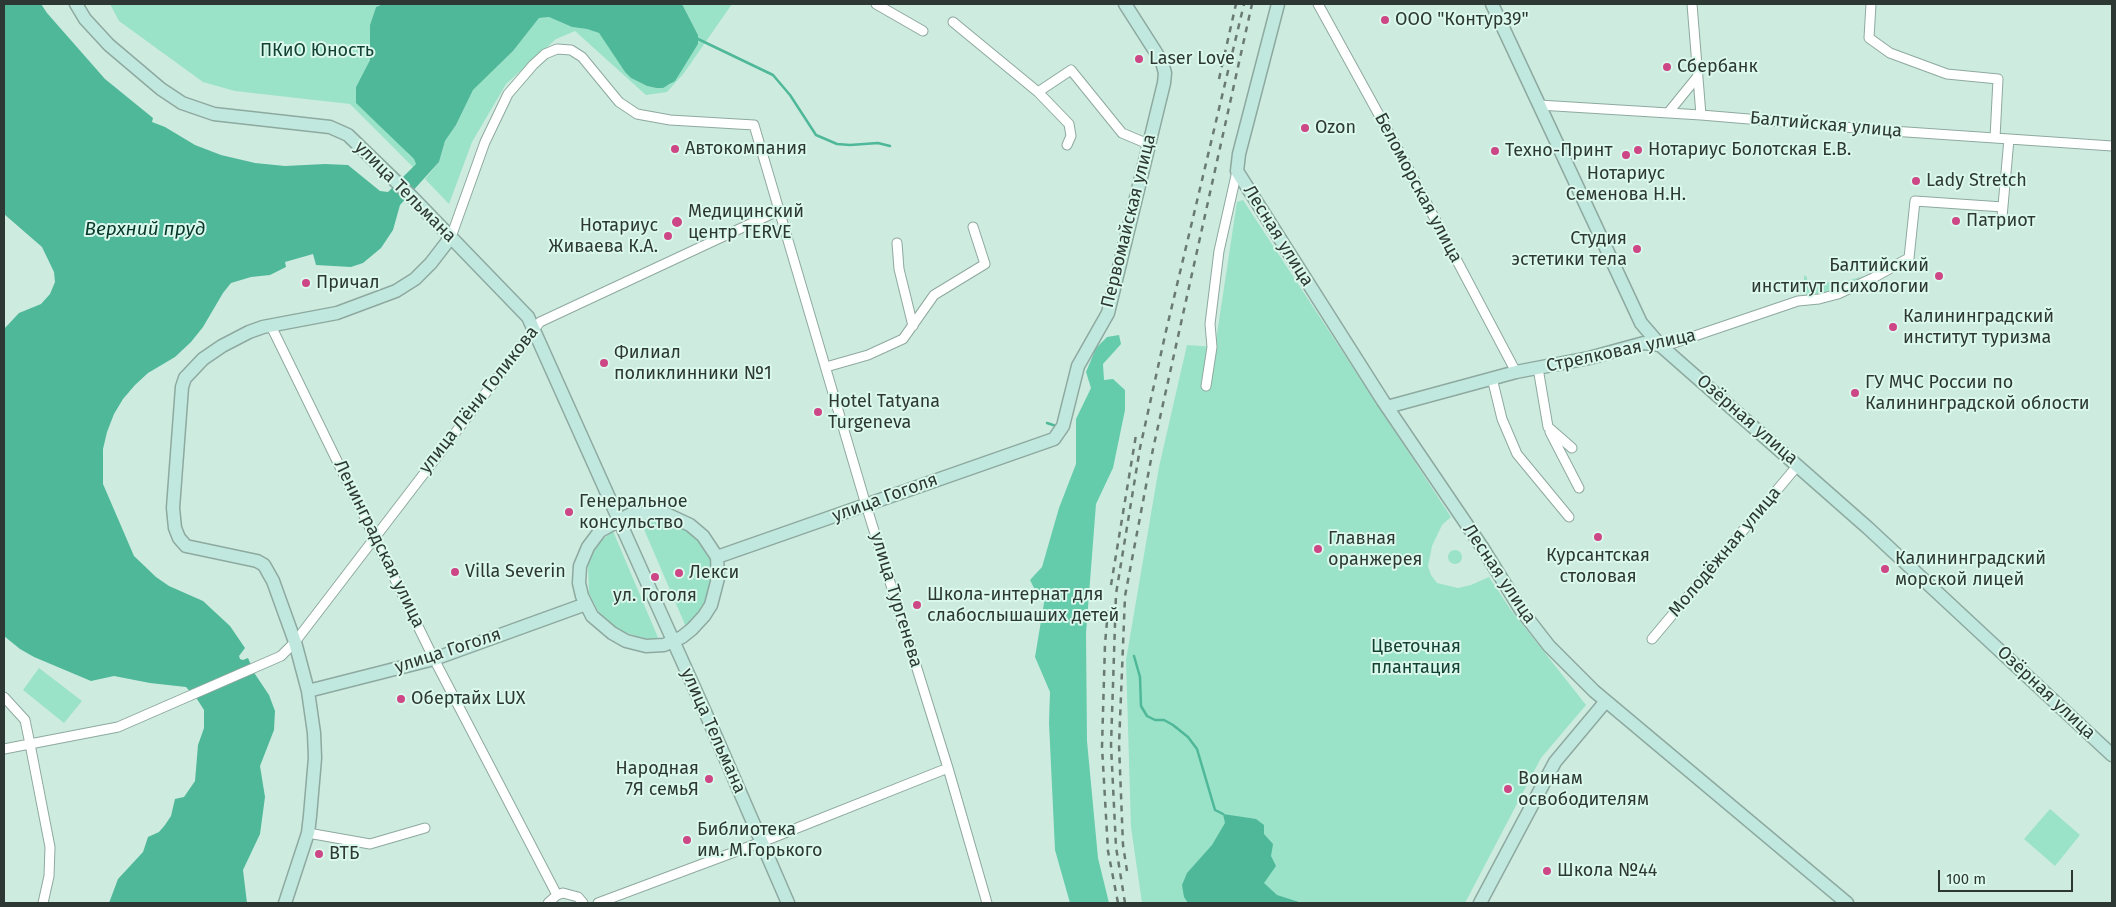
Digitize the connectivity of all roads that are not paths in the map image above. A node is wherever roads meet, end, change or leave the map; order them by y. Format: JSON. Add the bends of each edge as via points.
{"nodes":[{"id":1,"x":76,"y":4,"type":"edge"},
{"id":2,"x":876,"y":4,"type":"edge"},
{"id":3,"x":1125,"y":4,"type":"edge"},
{"id":4,"x":1278,"y":4,"type":"edge"},
{"id":5,"x":1318,"y":4,"type":"edge"},
{"id":6,"x":1492,"y":4,"type":"edge"},
{"id":7,"x":1692,"y":4,"type":"edge"},
{"id":8,"x":1871,"y":4,"type":"edge"},
{"id":9,"x":953,"y":22,"type":"dead end"},
{"id":10,"x":923,"y":31,"type":"dead end"},
{"id":11,"x":1698,"y":76,"type":"junction"},
{"id":12,"x":1038,"y":92,"type":"junction"},
{"id":13,"x":1539,"y":104,"type":"junction"},
{"id":14,"x":1668,"y":113,"type":"junction"},
{"id":15,"x":1701,"y":115,"type":"junction"},
{"id":16,"x":1995,"y":138,"type":"junction"},
{"id":17,"x":2009,"y":139,"type":"junction"},
{"id":18,"x":1148,"y":144,"type":"junction"},
{"id":19,"x":1067,"y":145,"type":"dead end"},
{"id":20,"x":2112,"y":146,"type":"edge"},
{"id":21,"x":1237,"y":171,"type":"junction"},
{"id":22,"x":2003,"y":206,"type":"junction"},
{"id":23,"x":780,"y":210,"type":"junction"},
{"id":24,"x":2002,"y":217,"type":"dead end"},
{"id":25,"x":973,"y":227,"type":"dead end"},
{"id":26,"x":450,"y":237,"type":"junction"},
{"id":27,"x":897,"y":243,"type":"dead end"},
{"id":28,"x":271,"y":326,"type":"junction"},
{"id":29,"x":913,"y":326,"type":"junction"},
{"id":30,"x":534,"y":327,"type":"junction"},
{"id":31,"x":1660,"y":345,"type":"junction"},
{"id":32,"x":826,"y":367,"type":"junction"},
{"id":33,"x":1538,"y":368,"type":"junction"},
{"id":34,"x":1516,"y":372,"type":"junction"},
{"id":35,"x":1492,"y":378,"type":"junction"},
{"id":36,"x":1206,"y":386,"type":"dead end"},
{"id":37,"x":1386,"y":407,"type":"junction"},
{"id":38,"x":1548,"y":427,"type":"junction"},
{"id":39,"x":1054,"y":440,"type":"joint"},
{"id":40,"x":1572,"y":448,"type":"dead end"},
{"id":41,"x":1798,"y":465,"type":"junction"},
{"id":42,"x":1579,"y":488,"type":"dead end"},
{"id":43,"x":866,"y":505,"type":"junction"},
{"id":44,"x":1569,"y":517,"type":"dead end"},
{"id":45,"x":619,"y":520,"type":"junction"},
{"id":46,"x":375,"y":537,"type":"junction"},
{"id":47,"x":717,"y":557,"type":"junction"},
{"id":48,"x":586,"y":604,"type":"junction"},
{"id":49,"x":1652,"y":639,"type":"dead end"},
{"id":50,"x":674,"y":641,"type":"junction"},
{"id":51,"x":295,"y":642,"type":"junction"},
{"id":52,"x":434,"y":658,"type":"junction"},
{"id":53,"x":308,"y":691,"type":"junction"},
{"id":54,"x":4,"y":696,"type":"edge"},
{"id":55,"x":1606,"y":701,"type":"junction"},
{"id":56,"x":30,"y":744,"type":"junction"},
{"id":57,"x":4,"y":750,"type":"edge"},
{"id":58,"x":2112,"y":755,"type":"edge"},
{"id":59,"x":948,"y":768,"type":"junction"},
{"id":60,"x":425,"y":828,"type":"dead end"},
{"id":61,"x":308,"y":833,"type":"junction"},
{"id":62,"x":762,"y":842,"type":"junction"},
{"id":63,"x":557,"y":895,"type":"junction"},
{"id":64,"x":43,"y":903,"type":"edge"},
{"id":65,"x":285,"y":903,"type":"edge"},
{"id":66,"x":548,"y":903,"type":"edge"},
{"id":67,"x":583,"y":903,"type":"edge"},
{"id":68,"x":598,"y":903,"type":"edge"},
{"id":69,"x":788,"y":903,"type":"edge"},
{"id":70,"x":987,"y":903,"type":"edge"},
{"id":71,"x":1480,"y":903,"type":"edge"},
{"id":72,"x":1847,"y":903,"type":"edge"}],
"edges":[{"from":1,"to":26,"type":"street","name":"улица Тельмана","via":[[109,45],[182,104],[214,114],[315,125],[340,131],[353,139]]},
{"from":2,"to":10,"type":"street"},
{"from":3,"to":18,"type":"street","name":"Первомайская улица","via":[[1162,62],[1165,73]]},
{"from":4,"to":21,"type":"street","name":"Лесная улица"},
{"from":5,"to":34,"type":"street","name":"Беломорская улица"},
{"from":6,"to":13,"type":"street","name":"Озёрная улица"},
{"from":7,"to":11,"type":"street"},
{"from":8,"to":16,"type":"street","via":[[1869,38],[1890,53],[1947,74],[1998,79]]},
{"from":9,"to":12,"type":"street"},
{"from":11,"to":14,"type":"street"},
{"from":11,"to":15,"type":"street"},
{"from":12,"to":18,"type":"street","via":[[1071,70],[1122,133]]},
{"from":12,"to":19,"type":"street","via":[[1069,124],[1071,136]]},
{"from":13,"to":14,"type":"street","name":"Балтийская улица"},
{"from":13,"to":31,"type":"street","name":"Озёрная улица","via":[[1641,323]]},
{"from":14,"to":15,"type":"street","name":"Балтийская улица"},
{"from":15,"to":16,"type":"street","name":"Балтийская улица"},
{"from":16,"to":17,"type":"street","name":"Балтийская улица"},
{"from":17,"to":20,"type":"street","name":"Балтийская улица"},
{"from":17,"to":22,"type":"street"},
{"from":18,"to":39,"type":"street","name":"Первомайская улица","via":[[1108,313],[1078,366],[1063,426]]},
{"from":21,"to":36,"type":"street","name":"Лесная улица","via":[[1219,251]]},
{"from":21,"to":37,"type":"street","name":"Лесная улица"},
{"from":22,"to":24,"type":"street"},
{"from":22,"to":31,"type":"street","name":"Стрелковая улица","via":[[1915,201],[1907,259],[1838,294],[1798,301]]},
{"from":23,"to":26,"type":"street","name":"улица Тургенева","via":[[754,125],[637,114],[619,102],[582,57],[571,50],[557,49],[533,64],[508,94],[485,142]]},
{"from":23,"to":30,"type":"street","name":"улица Лёни Голикова","via":[[554,314]]},
{"from":23,"to":32,"type":"street","name":"улица Тургенева"},
{"from":25,"to":29,"type":"street","via":[[985,264],[934,295]]},
{"from":26,"to":28,"type":"street","via":[[432,263],[396,291],[337,313]]},
{"from":26,"to":30,"type":"street","name":"улица Тельмана","via":[[520,307]]},
{"from":27,"to":29,"type":"street","via":[[899,268]]},
{"from":28,"to":46,"type":"street","name":"Ленинградская улица"},
{"from":28,"to":51,"type":"street","via":[[248,332],[222,346],[203,359],[185,378],[180,404],[173,508],[175,528],[186,546],[264,565]]},
{"from":29,"to":32,"type":"street","via":[[903,339],[868,355]]},
{"from":30,"to":45,"type":"street","name":"улица Тельмана"},
{"from":30,"to":46,"type":"street","name":"улица Лёни Голикова"},
{"from":31,"to":33,"type":"street","name":"Стрелковая улица","via":[[1644,343]]},
{"from":31,"to":41,"type":"street","name":"Озёрная улица"},
{"from":32,"to":43,"type":"street","name":"улица Тургенева"},
{"from":33,"to":34,"type":"street","name":"Стрелковая улица"},
{"from":33,"to":38,"type":"street"},
{"from":34,"to":35,"type":"street","name":"Стрелковая улица"},
{"from":35,"to":37,"type":"street","name":"Стрелковая улица"},
{"from":35,"to":44,"type":"street","via":[[1502,419],[1517,454]]},
{"from":37,"to":55,"type":"street","name":"Лесная улица","via":[[1521,610],[1554,652]]},
{"from":38,"to":40,"type":"street"},
{"from":38,"to":42,"type":"street"},
{"from":39,"to":43,"type":"street","name":"улица Гоголя"},
{"from":41,"to":49,"type":"street","name":"Молодёжная улица"},
{"from":41,"to":58,"type":"street","name":"Озёрная улица"},
{"from":43,"to":47,"type":"street","name":"улица Гоголя"},
{"from":43,"to":59,"type":"street","name":"улица Тургенева"},
{"from":45,"to":47,"type":"street","via":[[641,513],[662,512],[673,516],[704,536]]},
{"from":45,"to":48,"type":"street","via":[[600,532],[580,566],[580,583]]},
{"from":45,"to":50,"type":"street","name":"улица Тельмана"},
{"from":46,"to":51,"type":"street","name":"улица Лёни Голикова"},
{"from":46,"to":52,"type":"street","name":"Ленинградская улица"},
{"from":47,"to":50,"type":"street","via":[[718,578],[711,605],[692,629]]},
{"from":48,"to":50,"type":"street","via":[[599,623],[626,641],[653,647]]},
{"from":48,"to":52,"type":"street","name":"улица Гоголя"},
{"from":50,"to":62,"type":"street","name":"улица Тельмана"},
{"from":51,"to":53,"type":"street"},
{"from":51,"to":56,"type":"street","name":"улица Лёни Голикова","via":[[281,656],[118,727]]},
{"from":52,"to":53,"type":"street","name":"улица Гоголя"},
{"from":52,"to":63,"type":"street","name":"Ленинградская улица"},
{"from":53,"to":61,"type":"street","via":[[315,758]]},
{"from":54,"to":56,"type":"street","via":[[25,720]]},
{"from":55,"to":71,"type":"street","via":[[1555,762]]},
{"from":55,"to":72,"type":"street","name":"Лесная улица"},
{"from":56,"to":57,"type":"street","name":"улица Лёни Голикова"},
{"from":56,"to":64,"type":"street","via":[[50,847],[49,876]]},
{"from":59,"to":62,"type":"street"},
{"from":59,"to":70,"type":"street","name":"улица Тургенева"},
{"from":60,"to":61,"type":"street","via":[[370,844]]},
{"from":61,"to":65,"type":"street"},
{"from":62,"to":68,"type":"street"},
{"from":62,"to":69,"type":"street","name":"улица Тельмана"},
{"from":63,"to":66,"type":"street"},
{"from":63,"to":67,"type":"street","via":[[578,896]]}]}
